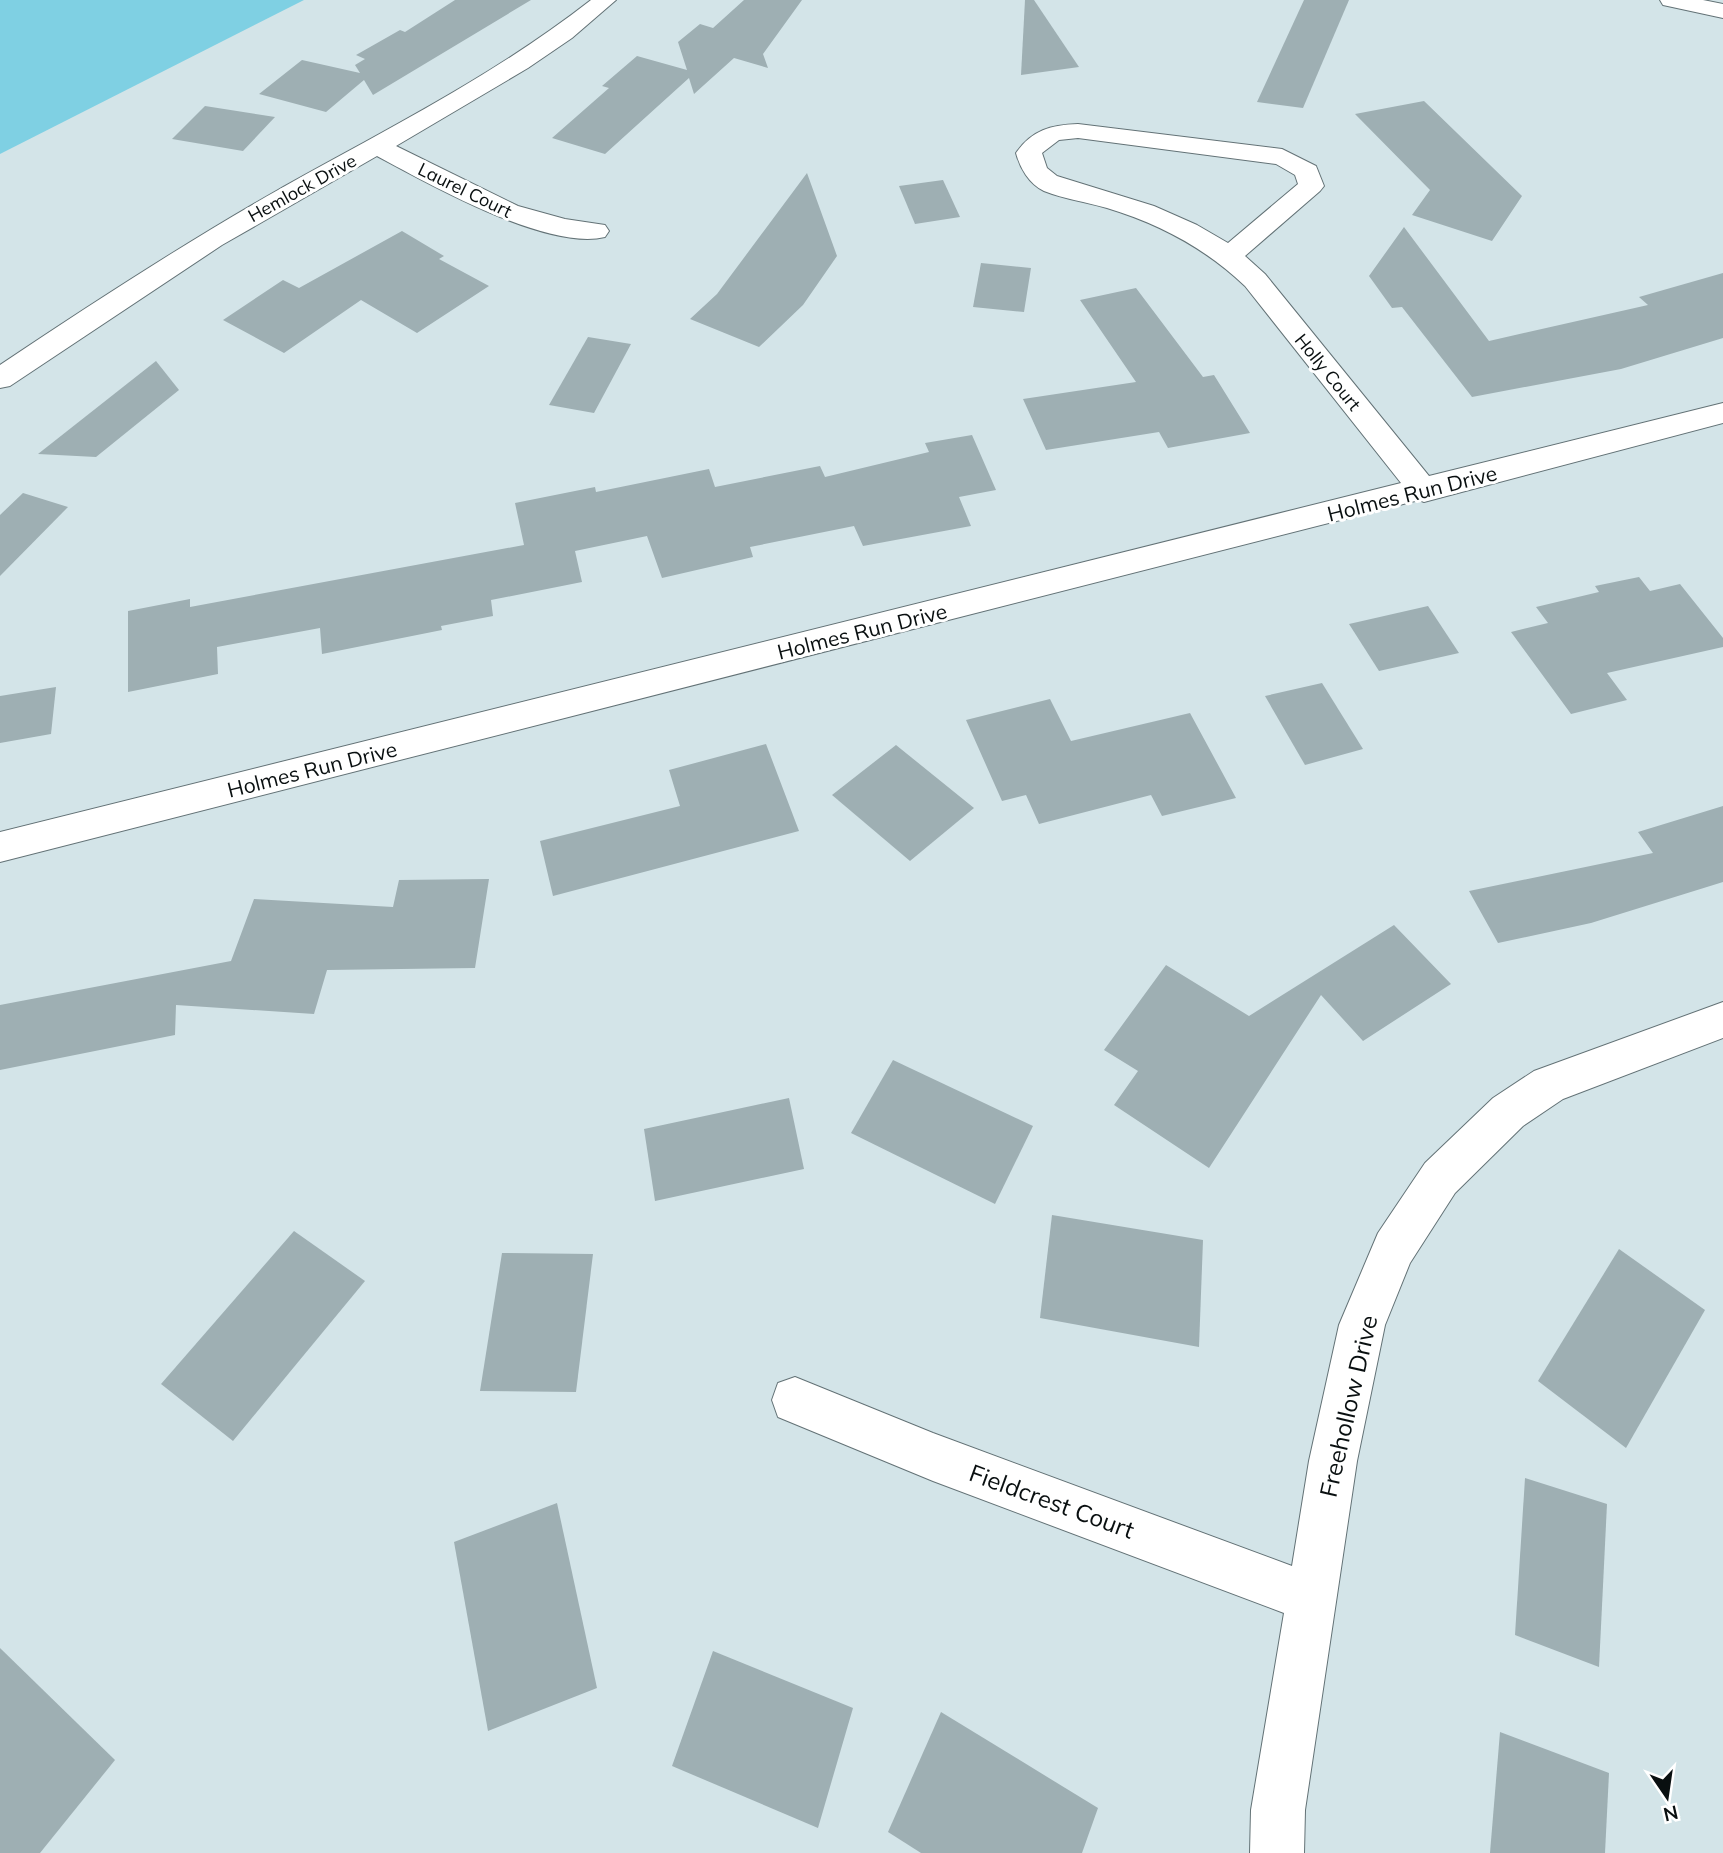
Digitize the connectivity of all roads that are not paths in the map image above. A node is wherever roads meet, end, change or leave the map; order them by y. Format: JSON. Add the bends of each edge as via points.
{"nodes":[{"id":1,"x":605,"y":0,"type":"edge"},
{"id":2,"x":1671,"y":0,"type":"edge"},
{"id":3,"x":1723,"y":11,"type":"edge"},
{"id":4,"x":378,"y":147,"type":"junction"},
{"id":5,"x":596,"y":231,"type":"dead end"},
{"id":6,"x":1229,"y":256,"type":"junction"},
{"id":7,"x":0,"y":379,"type":"edge"},
{"id":8,"x":1723,"y":413,"type":"edge"},
{"id":9,"x":1424,"y":491,"type":"junction"},
{"id":10,"x":0,"y":847,"type":"edge"},
{"id":11,"x":1723,"y":1020,"type":"edge"},
{"id":12,"x":795,"y":1400,"type":"dead end"},
{"id":13,"x":1310,"y":1598,"type":"junction"},
{"id":14,"x":1277,"y":1853,"type":"edge"}],
"edges":[{"from":1,"to":4,"type":"street","name":"Hemlock Drive","via":[[534,55]]},
{"from":2,"to":3,"type":"street"},
{"from":4,"to":5,"type":"street","name":"Laurel Court","via":[[499,211],[537,223]]},
{"from":4,"to":7,"type":"street","name":"Hemlock Drive","via":[[245,220]]},
{"from":6,"to":6,"type":"street","name":"Holly Court","via":[[1199,234],[1159,215],[1053,185],[1032,169],[1029,153],[1049,135],[1078,131],[1282,157],[1307,171],[1311,180],[1307,191]]},
{"from":6,"to":9,"type":"street","name":"Holly Court","via":[[1255,280]]},
{"from":8,"to":9,"type":"street","name":"Holmes Run Drive"},
{"from":9,"to":10,"type":"street","name":"Holmes Run Drive"},
{"from":11,"to":13,"type":"street","name":"Freehollow Drive","via":[[1549,1085],[1508,1112],[1440,1178],[1394,1248],[1362,1325]]},
{"from":12,"to":13,"type":"street","name":"Fieldcrest Court","via":[[933,1457]]},
{"from":13,"to":14,"type":"street","name":"Freehollow Drive","via":[[1278,1810]]}]}
